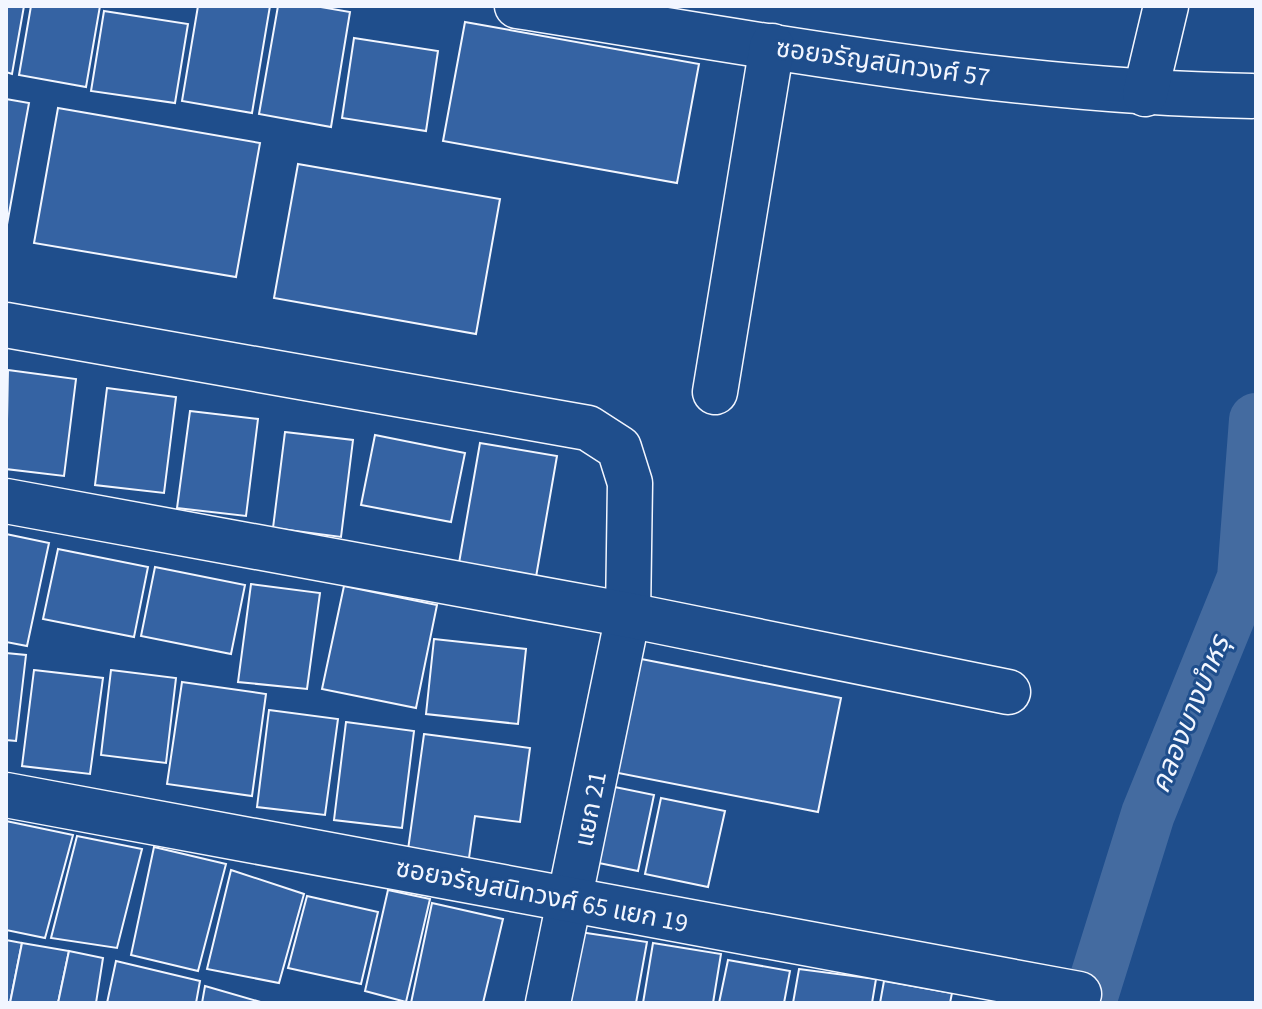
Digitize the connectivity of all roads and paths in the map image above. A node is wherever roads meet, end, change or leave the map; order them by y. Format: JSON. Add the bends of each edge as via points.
{"nodes":[{"id":1,"x":517,"y":6,"type":"edge"},
{"id":2,"x":1166,"y":6,"type":"edge"},
{"id":3,"x":772,"y":46,"type":"junction"},
{"id":4,"x":1145,"y":94,"type":"junction"},
{"id":5,"x":1252,"y":96,"type":"dead end"},
{"id":6,"x":6,"y":325,"type":"edge"},
{"id":7,"x":715,"y":392,"type":"dead end"},
{"id":8,"x":6,"y":501,"type":"edge"},
{"id":9,"x":628,"y":615,"type":"junction"},
{"id":10,"x":1008,"y":692,"type":"dead end"},
{"id":11,"x":6,"y":795,"type":"edge"},
{"id":12,"x":571,"y":900,"type":"junction"},
{"id":13,"x":1079,"y":994,"type":"dead end"},
{"id":14,"x":548,"y":1003,"type":"edge"}],
"edges":[{"from":1,"to":3,"type":"street","name":"ซอยจรัญสนิทวงศ์ 57"},
{"from":2,"to":4,"type":"street"},
{"from":3,"to":4,"type":"street","name":"ซอยจรัญสนิทวงศ์ 57","via":[[913,70]]},
{"from":3,"to":7,"type":"street"},
{"from":4,"to":5,"type":"street","name":"ซอยจรัญสนิทวงศ์ 57"},
{"from":6,"to":9,"type":"street","name":"แยก 21","via":[[588,428],[619,448],[630,483]]},
{"from":8,"to":9,"type":"street"},
{"from":9,"to":10,"type":"street"},
{"from":9,"to":12,"type":"street","name":"แยก 21"},
{"from":11,"to":12,"type":"street","name":"ซอยจรัญสนิทวงศ์ 65 แยก 19"},
{"from":12,"to":13,"type":"street","name":"ซอยจรัญสนิทวงศ์ 65 แยก 19"},
{"from":12,"to":14,"type":"street","name":"แยก 21"}]}
